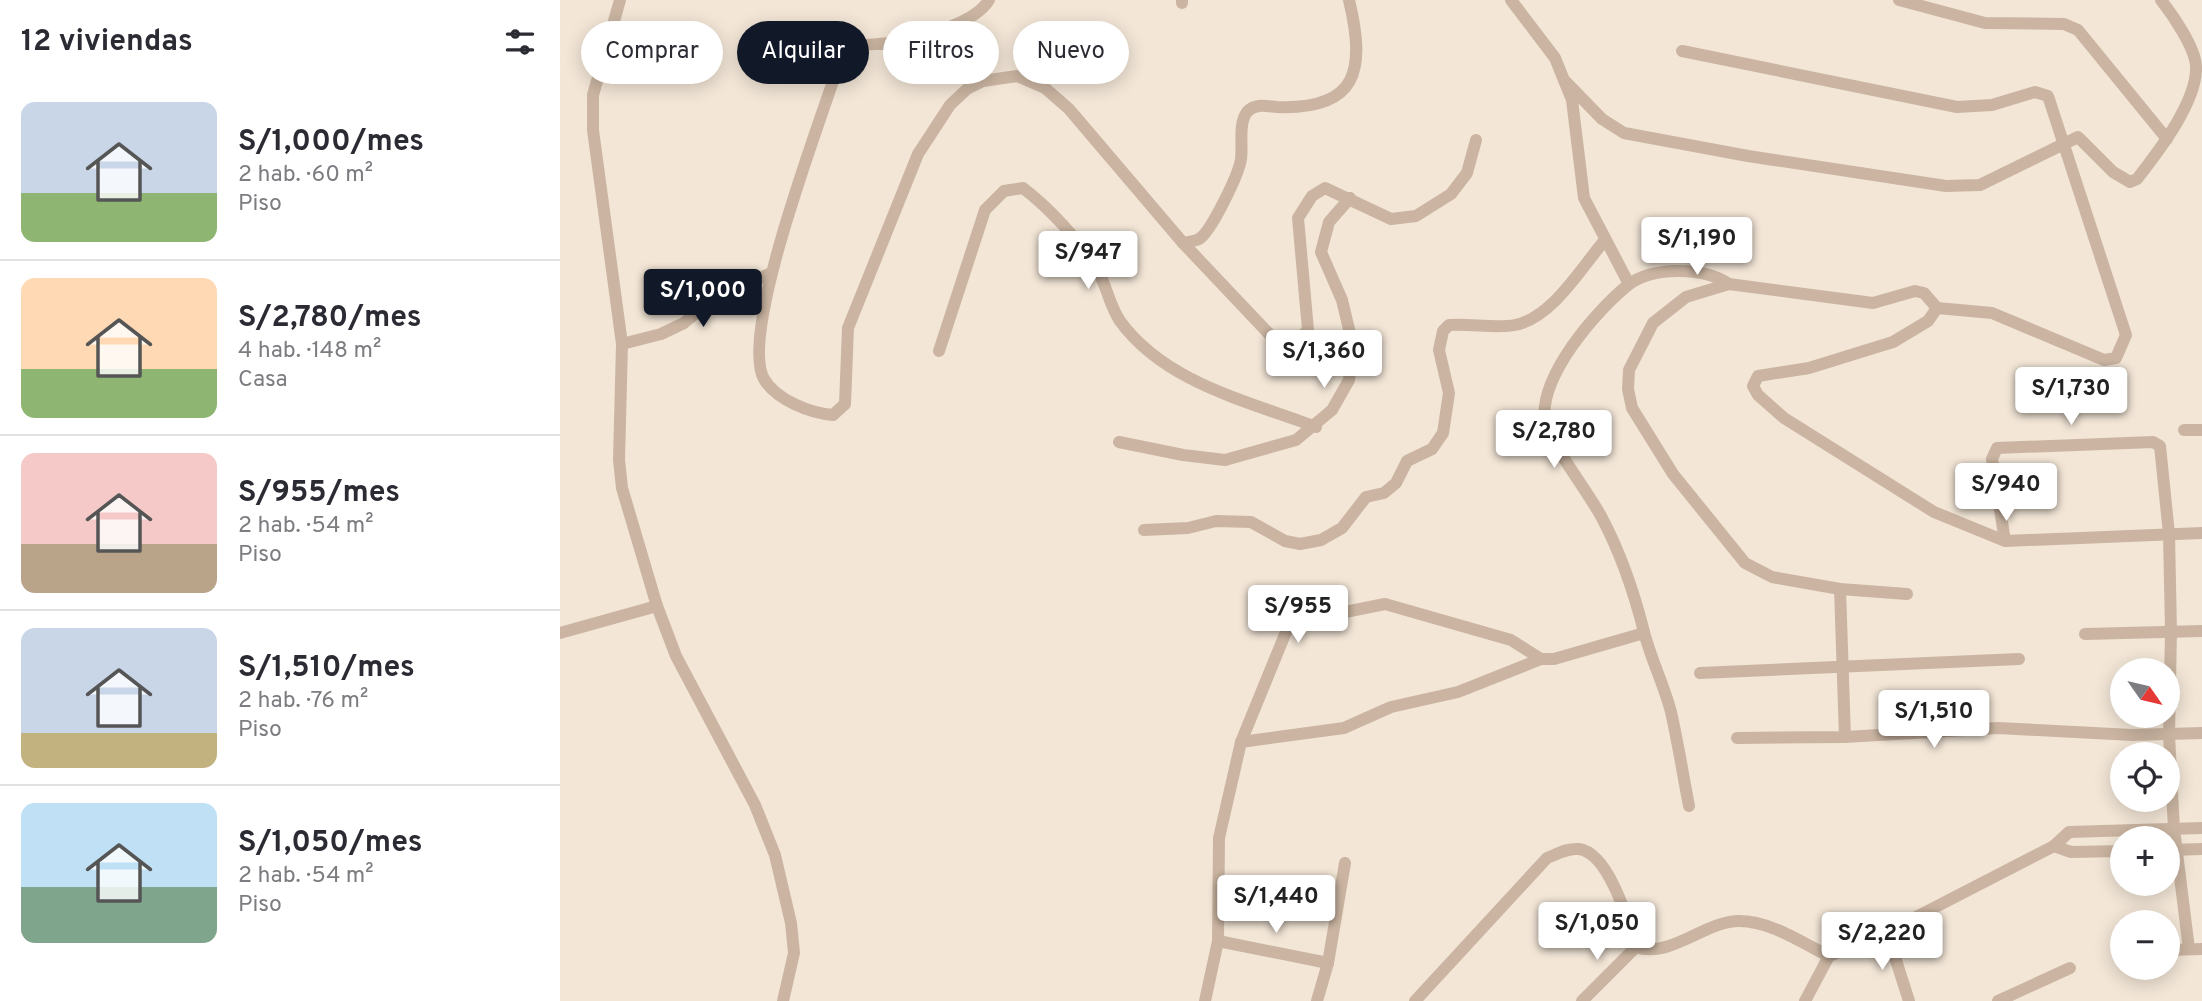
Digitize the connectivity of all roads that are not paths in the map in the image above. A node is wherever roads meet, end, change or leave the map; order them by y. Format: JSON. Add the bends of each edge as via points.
{"nodes":[{"id":1,"x":620,"y":0,"type":"edge"},
{"id":2,"x":989,"y":0,"type":"edge"},
{"id":3,"x":1349,"y":0,"type":"edge"},
{"id":4,"x":1511,"y":0,"type":"edge"},
{"id":5,"x":1899,"y":0,"type":"edge"},
{"id":6,"x":2161,"y":0,"type":"edge"},
{"id":7,"x":1682,"y":51,"type":"dead end"},
{"id":8,"x":1564,"y":80,"type":"junction"},
{"id":9,"x":2167,"y":139,"type":"junction"},
{"id":10,"x":1476,"y":140,"type":"dead end"},
{"id":11,"x":2065,"y":142,"type":"junction"},
{"id":12,"x":1350,"y":198,"type":"junction"},
{"id":13,"x":1605,"y":240,"type":"junction"},
{"id":14,"x":1183,"y":243,"type":"junction"},
{"id":15,"x":769,"y":274,"type":"junction"},
{"id":16,"x":1629,"y":284,"type":"junction"},
{"id":17,"x":1729,"y":284,"type":"junction"},
{"id":18,"x":1937,"y":308,"type":"junction"},
{"id":19,"x":622,"y":344,"type":"junction"},
{"id":20,"x":939,"y":351,"type":"dead end"},
{"id":21,"x":1316,"y":427,"type":"junction"},
{"id":22,"x":2185,"y":430,"type":"dead end"},
{"id":23,"x":2202,"y":430,"type":"edge"},
{"id":24,"x":1119,"y":442,"type":"dead end"},
{"id":25,"x":1144,"y":530,"type":"dead end"},
{"id":26,"x":2202,"y":533,"type":"edge"},
{"id":27,"x":2169,"y":534,"type":"junction"},
{"id":28,"x":2005,"y":541,"type":"junction"},
{"id":29,"x":1840,"y":590,"type":"junction"},
{"id":30,"x":1907,"y":594,"type":"dead end"},
{"id":31,"x":657,"y":606,"type":"junction"},
{"id":32,"x":2171,"y":631,"type":"junction"},
{"id":33,"x":2202,"y":631,"type":"edge"},
{"id":34,"x":560,"y":633,"type":"edge"},
{"id":35,"x":1644,"y":633,"type":"junction"},
{"id":36,"x":2085,"y":634,"type":"dead end"},
{"id":37,"x":1541,"y":659,"type":"junction"},
{"id":38,"x":2019,"y":659,"type":"dead end"},
{"id":39,"x":1845,"y":669,"type":"junction"},
{"id":40,"x":1700,"y":673,"type":"dead end"},
{"id":41,"x":2202,"y":733,"type":"edge"},
{"id":42,"x":2169,"y":735,"type":"junction"},
{"id":43,"x":1845,"y":737,"type":"junction"},
{"id":44,"x":1737,"y":738,"type":"dead end"},
{"id":45,"x":1241,"y":742,"type":"junction"},
{"id":46,"x":1689,"y":806,"type":"dead end"},
{"id":47,"x":2174,"y":826,"type":"edge"},
{"id":48,"x":2202,"y":828,"type":"edge"},
{"id":49,"x":2180,"y":829,"type":"edge"},
{"id":50,"x":2110,"y":831,"type":"edge"},
{"id":51,"x":2054,"y":846,"type":"junction"},
{"id":52,"x":2202,"y":849,"type":"edge"},
{"id":53,"x":2180,"y":850,"type":"edge"},
{"id":54,"x":2110,"y":851,"type":"edge"},
{"id":55,"x":1345,"y":863,"type":"dead end"},
{"id":56,"x":2180,"y":880,"type":"edge"},
{"id":57,"x":1887,"y":932,"type":"junction"},
{"id":58,"x":1218,"y":941,"type":"junction"},
{"id":59,"x":1636,"y":947,"type":"junction"},
{"id":60,"x":2196,"y":949,"type":"edge"},
{"id":61,"x":1829,"y":956,"type":"junction"},
{"id":62,"x":1328,"y":962,"type":"junction"},
{"id":63,"x":2070,"y":968,"type":"dead end"},
{"id":64,"x":783,"y":1001,"type":"edge"},
{"id":65,"x":1205,"y":1001,"type":"edge"},
{"id":66,"x":1317,"y":1001,"type":"edge"},
{"id":67,"x":1415,"y":1001,"type":"edge"},
{"id":68,"x":1581,"y":1001,"type":"edge"},
{"id":69,"x":1805,"y":1001,"type":"edge"},
{"id":70,"x":1909,"y":1001,"type":"edge"},
{"id":71,"x":1998,"y":1001,"type":"edge"}],
"edges":[{"from":1,"to":19,"type":"street","via":[[593,95],[593,130]]},
{"from":2,"to":15,"type":"street","via":[[975,16],[960,23],[892,43],[857,47],[847,55],[834,78]]},
{"from":3,"to":14,"type":"street","via":[[1356,68],[1345,91],[1317,105],[1258,105],[1248,110],[1243,119],[1241,162],[1214,219],[1199,239]]},
{"from":4,"to":8,"type":"street","via":[[1555,58]]},
{"from":5,"to":9,"type":"street","via":[[1985,23],[2064,24],[2078,30]]},
{"from":6,"to":9,"type":"street","via":[[2176,19],[2197,64],[2194,85]]},
{"from":7,"to":11,"type":"street","via":[[1957,107],[1992,105],[2040,91],[2051,101]]},
{"from":8,"to":11,"type":"street","via":[[1602,119],[1624,132],[1946,186],[1980,184]]},
{"from":8,"to":13,"type":"street","via":[[1572,100],[1584,198]]},
{"from":9,"to":11,"type":"street","via":[[2130,182],[2112,172],[2078,137]]},
{"from":10,"to":12,"type":"street","via":[[1467,173],[1451,194],[1416,216],[1391,219]]},
{"from":11,"to":18,"type":"street","via":[[2126,335],[2116,358],[2104,360],[1992,313]]},
{"from":12,"to":14,"type":"street","via":[[1325,188],[1312,196],[1298,218],[1308,330],[1300,339],[1286,343],[1273,338]]},
{"from":12,"to":21,"type":"street","via":[[1329,222],[1321,252],[1342,300],[1353,346],[1349,380]]},
{"from":13,"to":16,"type":"street"},
{"from":13,"to":25,"type":"street","via":[[1530,321],[1511,326],[1449,325],[1443,331],[1439,350],[1449,393],[1443,433],[1432,449],[1407,461],[1396,483],[1384,493],[1366,497],[1342,528],[1321,540],[1300,544],[1251,522],[1216,521]]},
{"from":14,"to":15,"type":"street","via":[[1069,109],[1045,88],[1017,76],[983,81],[967,89],[950,105],[918,154],[848,328],[845,404],[833,415],[818,414],[778,395],[763,378],[760,357]]},
{"from":15,"to":19,"type":"street","via":[[708,303],[661,334]]},
{"from":16,"to":17,"type":"street","via":[[1646,276],[1682,271],[1716,275]]},
{"from":16,"to":35,"type":"street","via":[[1574,342],[1546,400],[1545,423],[1602,518],[1636,593]]},
{"from":17,"to":18,"type":"street","via":[[1873,303],[1915,291],[1931,298]]},
{"from":17,"to":29,"type":"street","via":[[1686,297],[1653,323],[1629,370],[1632,408],[1673,474],[1745,563],[1772,577]]},
{"from":18,"to":28,"type":"street","via":[[1922,326],[1894,342],[1809,368],[1767,373],[1758,376],[1753,386],[1784,418],[1923,505]]},
{"from":19,"to":31,"type":"street","via":[[622,488]]},
{"from":20,"to":21,"type":"street","via":[[985,210],[1004,191],[1023,188],[1041,202],[1096,267],[1119,319],[1146,349],[1185,377]]},
{"from":21,"to":24,"type":"street","via":[[1296,440],[1225,460]]},
{"from":22,"to":23,"type":"street"},
{"from":26,"to":27,"type":"street"},
{"from":27,"to":28,"type":"street"},
{"from":27,"to":28,"type":"street","via":[[2162,449],[2157,443],[2003,446],[1993,452],[1992,459]]},
{"from":27,"to":32,"type":"street"},
{"from":29,"to":30,"type":"street"},
{"from":29,"to":39,"type":"street"},
{"from":31,"to":34,"type":"street"},
{"from":31,"to":64,"type":"street","via":[[676,656],[755,805],[775,855],[794,953]]},
{"from":32,"to":33,"type":"street"},
{"from":32,"to":36,"type":"street"},
{"from":32,"to":42,"type":"street"},
{"from":35,"to":37,"type":"street"},
{"from":35,"to":46,"type":"street","via":[[1670,711]]},
{"from":37,"to":45,"type":"street","via":[[1458,692],[1391,707],[1344,728]]},
{"from":37,"to":45,"type":"street","via":[[1511,640],[1385,604],[1295,622],[1283,636]]},
{"from":38,"to":39,"type":"street"},
{"from":39,"to":40,"type":"street"},
{"from":39,"to":43,"type":"street"},
{"from":41,"to":42,"type":"street"},
{"from":42,"to":43,"type":"street","via":[[1997,728]]},
{"from":42,"to":47,"type":"street"},
{"from":43,"to":44,"type":"street"},
{"from":45,"to":58,"type":"street","via":[[1219,838]]},
{"from":48,"to":49,"type":"street"},
{"from":50,"to":51,"type":"street","via":[[2069,832]]},
{"from":51,"to":54,"type":"street","via":[[2071,852]]},
{"from":51,"to":57,"type":"street"},
{"from":52,"to":53,"type":"street"},
{"from":55,"to":62,"type":"street"},
{"from":56,"to":60,"type":"street"},
{"from":57,"to":61,"type":"street"},
{"from":57,"to":70,"type":"street"},
{"from":58,"to":62,"type":"street"},
{"from":58,"to":65,"type":"street"},
{"from":59,"to":61,"type":"street","via":[[1657,949],[1738,921],[1764,924]]},
{"from":59,"to":67,"type":"street","via":[[1608,873],[1581,849],[1565,850],[1547,858]]},
{"from":59,"to":68,"type":"street"},
{"from":61,"to":69,"type":"street"},
{"from":62,"to":66,"type":"street"},
{"from":63,"to":71,"type":"street"}]}
